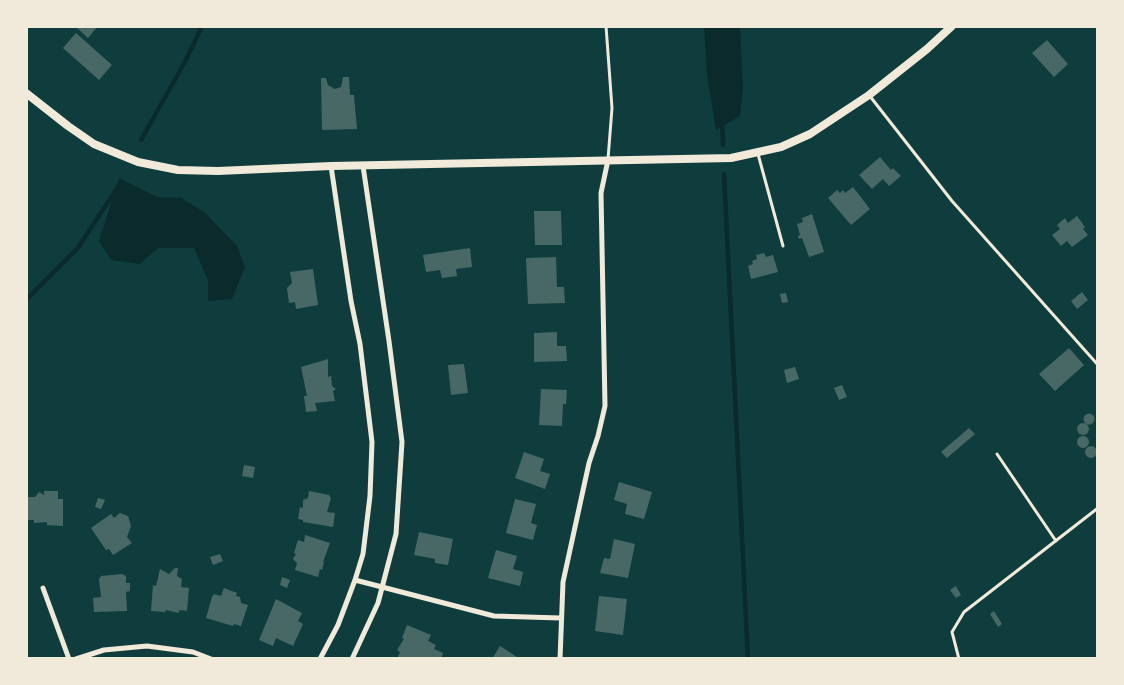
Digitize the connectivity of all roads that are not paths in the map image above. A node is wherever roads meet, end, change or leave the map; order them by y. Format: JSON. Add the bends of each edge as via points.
{"nodes":[{"id":1,"x":606,"y":26,"type":"edge"},
{"id":2,"x":952,"y":26,"type":"edge"},
{"id":3,"x":26,"y":93,"type":"edge"},
{"id":4,"x":869,"y":95,"type":"junction"},
{"id":5,"x":758,"y":153,"type":"junction"},
{"id":6,"x":608,"y":160,"type":"junction"},
{"id":7,"x":331,"y":166,"type":"junction"},
{"id":8,"x":363,"y":166,"type":"junction"},
{"id":9,"x":783,"y":246,"type":"dead end"},
{"id":10,"x":1098,"y":365,"type":"edge"},
{"id":11,"x":997,"y":454,"type":"dead end"},
{"id":12,"x":1098,"y":508,"type":"edge"},
{"id":13,"x":1056,"y":541,"type":"junction"},
{"id":14,"x":355,"y":580,"type":"junction"},
{"id":15,"x":383,"y":587,"type":"junction"},
{"id":16,"x":43,"y":588,"type":"dead end"},
{"id":17,"x":560,"y":618,"type":"junction"},
{"id":18,"x":69,"y":659,"type":"edge"},
{"id":19,"x":76,"y":659,"type":"edge"},
{"id":20,"x":211,"y":659,"type":"edge"},
{"id":21,"x":320,"y":659,"type":"edge"},
{"id":22,"x":352,"y":659,"type":"edge"},
{"id":23,"x":560,"y":659,"type":"edge"},
{"id":24,"x":958,"y":659,"type":"edge"}],
"edges":[{"from":1,"to":6,"type":"lane","via":[[612,108]]},
{"from":2,"to":4,"type":"street"},
{"from":3,"to":7,"type":"street","via":[[94,144],[156,167],[218,171]]},
{"from":4,"to":5,"type":"street","via":[[810,134]]},
{"from":4,"to":10,"type":"lane","via":[[952,201]]},
{"from":5,"to":6,"type":"street","via":[[731,158]]},
{"from":5,"to":9,"type":"lane"},
{"from":6,"to":8,"type":"street"},
{"from":6,"to":17,"type":"street","via":[[601,193],[605,406],[574,527],[563,582]]},
{"from":7,"to":8,"type":"street"},
{"from":7,"to":14,"type":"street","via":[[360,344],[372,442],[368,524]]},
{"from":8,"to":15,"type":"street","via":[[402,442],[396,534]]},
{"from":11,"to":13,"type":"lane"},
{"from":12,"to":13,"type":"lane"},
{"from":13,"to":24,"type":"lane","via":[[964,612],[952,632]]},
{"from":14,"to":15,"type":"street"},
{"from":14,"to":21,"type":"street","via":[[338,625]]},
{"from":15,"to":17,"type":"street","via":[[494,616]]},
{"from":15,"to":22,"type":"street","via":[[370,624]]},
{"from":16,"to":18,"type":"street"},
{"from":17,"to":23,"type":"street"},
{"from":19,"to":20,"type":"street","via":[[104,650],[147,646],[193,652]]}]}
